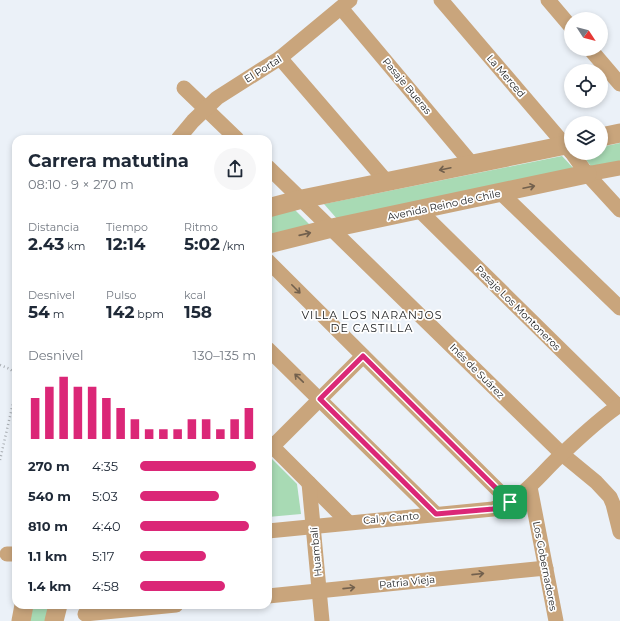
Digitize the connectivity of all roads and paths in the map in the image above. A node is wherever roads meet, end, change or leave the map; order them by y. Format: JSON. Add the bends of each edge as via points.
{"nodes":[{"id":1,"x":440,"y":0,"type":"edge"},
{"id":2,"x":548,"y":0,"type":"edge"},
{"id":3,"x":346,"y":4,"type":"edge"},
{"id":4,"x":564,"y":19,"type":"edge"},
{"id":5,"x":596,"y":56,"type":"edge"},
{"id":6,"x":280,"y":58,"type":"junction"},
{"id":7,"x":620,"y":84,"type":"edge"},
{"id":8,"x":184,"y":88,"type":"dead end"},
{"id":9,"x":205,"y":109,"type":"junction"},
{"id":10,"x":620,"y":133,"type":"edge"},
{"id":11,"x":182,"y":135,"type":"edge"},
{"id":12,"x":233,"y":135,"type":"edge"},
{"id":13,"x":608,"y":136,"type":"edge"},
{"id":14,"x":564,"y":141,"type":"edge"},
{"id":15,"x":564,"y":149,"type":"edge"},
{"id":16,"x":578,"y":160,"type":"edge"},
{"id":17,"x":472,"y":164,"type":"junction"},
{"id":18,"x":620,"y":168,"type":"edge"},
{"id":19,"x":272,"y":171,"type":"edge"},
{"id":20,"x":587,"y":174,"type":"junction"},
{"id":21,"x":386,"y":181,"type":"junction"},
{"id":22,"x":501,"y":192,"type":"junction"},
{"id":23,"x":302,"y":199,"type":"junction"},
{"id":24,"x":272,"y":207,"type":"edge"},
{"id":25,"x":419,"y":210,"type":"junction"},
{"id":26,"x":620,"y":210,"type":"edge"},
{"id":27,"x":332,"y":228,"type":"junction"},
{"id":28,"x":272,"y":243,"type":"edge"},
{"id":29,"x":272,"y":265,"type":"edge"},
{"id":30,"x":620,"y":308,"type":"edge"},
{"id":31,"x":272,"y":353,"type":"edge"},
{"id":32,"x":363,"y":356,"type":"junction"},
{"id":33,"x":0,"y":365,"type":"edge"},
{"id":34,"x":12,"y":370,"type":"edge"},
{"id":35,"x":320,"y":399,"type":"junction"},
{"id":36,"x":619,"y":405,"type":"edge"},
{"id":37,"x":12,"y":408,"type":"edge"},
{"id":38,"x":272,"y":442,"type":"edge"},
{"id":39,"x":272,"y":446,"type":"edge"},
{"id":40,"x":562,"y":454,"type":"junction"},
{"id":41,"x":0,"y":460,"type":"edge"},
{"id":42,"x":309,"y":483,"type":"junction"},
{"id":43,"x":530,"y":487,"type":"junction"},
{"id":44,"x":510,"y":502,"type":"junction"},
{"id":45,"x":617,"y":502,"type":"edge"},
{"id":46,"x":436,"y":514,"type":"junction"},
{"id":47,"x":348,"y":522,"type":"junction"},
{"id":48,"x":313,"y":526,"type":"junction"},
{"id":49,"x":272,"y":531,"type":"edge"},
{"id":50,"x":620,"y":532,"type":"edge"},
{"id":51,"x":546,"y":568,"type":"junction"},
{"id":52,"x":319,"y":591,"type":"junction"},
{"id":53,"x":272,"y":596,"type":"edge"},
{"id":54,"x":23,"y":609,"type":"edge"},
{"id":55,"x":57,"y":609,"type":"edge"},
{"id":56,"x":130,"y":609,"type":"edge"},
{"id":57,"x":84,"y":613,"type":"edge"},
{"id":58,"x":20,"y":621,"type":"edge"},
{"id":59,"x":54,"y":621,"type":"edge"},
{"id":60,"x":322,"y":621,"type":"edge"},
{"id":61,"x":556,"y":621,"type":"edge"}],
"edges":[{"from":1,"to":14,"type":"street","name":"La Merced"},
{"from":2,"to":4,"type":"street"},
{"from":3,"to":6,"type":"street","name":"El Portal"},
{"from":3,"to":17,"type":"street","name":"Pasaje Bueras"},
{"from":5,"to":7,"type":"street"},
{"from":6,"to":9,"type":"street","name":"El Portal","via":[[227,91]]},
{"from":6,"to":21,"type":"street"},
{"from":8,"to":9,"type":"street"},
{"from":9,"to":11,"type":"street","name":"El Portal"},
{"from":9,"to":12,"type":"street"},
{"from":10,"to":13,"type":"street"},
{"from":15,"to":17,"type":"street"},
{"from":16,"to":20,"type":"street","name":"La Merced"},
{"from":17,"to":21,"type":"street","one_way":true},
{"from":18,"to":20,"type":"street","name":"Avenida Reino de Chile"},
{"from":19,"to":23,"type":"street","name":"Inés de Suárez"},
{"from":22,"to":20,"type":"street","name":"Avenida Reino de Chile","one_way":true},
{"from":20,"to":26,"type":"street","name":"La Merced"},
{"from":21,"to":23,"type":"street"},
{"from":22,"to":25,"type":"street","name":"Avenida Reino de Chile"},
{"from":22,"to":30,"type":"street"},
{"from":23,"to":24,"type":"street"},
{"from":23,"to":27,"type":"street","name":"Inés de Suárez"},
{"from":25,"to":27,"type":"street","name":"Avenida Reino de Chile"},
{"from":25,"to":36,"type":"street","name":"Pasaje Los Montoneros"},
{"from":28,"to":27,"type":"street","name":"Avenida Reino de Chile","one_way":true},
{"from":27,"to":40,"type":"street","name":"Inés de Suárez"},
{"from":29,"to":32,"type":"street","one_way":true},
{"from":35,"to":31,"type":"street","one_way":true},
{"from":32,"to":35,"type":"street"},
{"from":32,"to":44,"type":"street"},
{"from":33,"to":34,"type":"path"},
{"from":35,"to":38,"type":"street"},
{"from":35,"to":46,"type":"street"},
{"from":36,"to":40,"type":"street","name":"Cal y Canto"},
{"from":37,"to":41,"type":"path"},
{"from":39,"to":42,"type":"street"},
{"from":40,"to":43,"type":"street","name":"Cal y Canto"},
{"from":40,"to":45,"type":"street","name":"Inés de Suárez"},
{"from":42,"to":47,"type":"street"},
{"from":42,"to":48,"type":"street","name":"Huambalí"},
{"from":43,"to":44,"type":"street","name":"Cal y Canto"},
{"from":43,"to":51,"type":"street","name":"Los Gobernadores"},
{"from":44,"to":46,"type":"street","name":"Cal y Canto","via":[[493,509]]},
{"from":45,"to":50,"type":"street","name":"Inés de Suárez"},
{"from":46,"to":47,"type":"street","name":"Cal y Canto"},
{"from":47,"to":48,"type":"street","name":"Cal y Canto"},
{"from":48,"to":49,"type":"street","name":"Cal y Canto"},
{"from":48,"to":52,"type":"street","name":"Huambalí"},
{"from":52,"to":51,"type":"street","name":"Patria Vieja","one_way":true},
{"from":51,"to":61,"type":"street","name":"Los Gobernadores"},
{"from":52,"to":53,"type":"street","name":"Patria Vieja"},
{"from":52,"to":60,"type":"street","name":"Huambalí"},
{"from":54,"to":58,"type":"street"},
{"from":55,"to":59,"type":"street"},
{"from":56,"to":57,"type":"street"}]}
